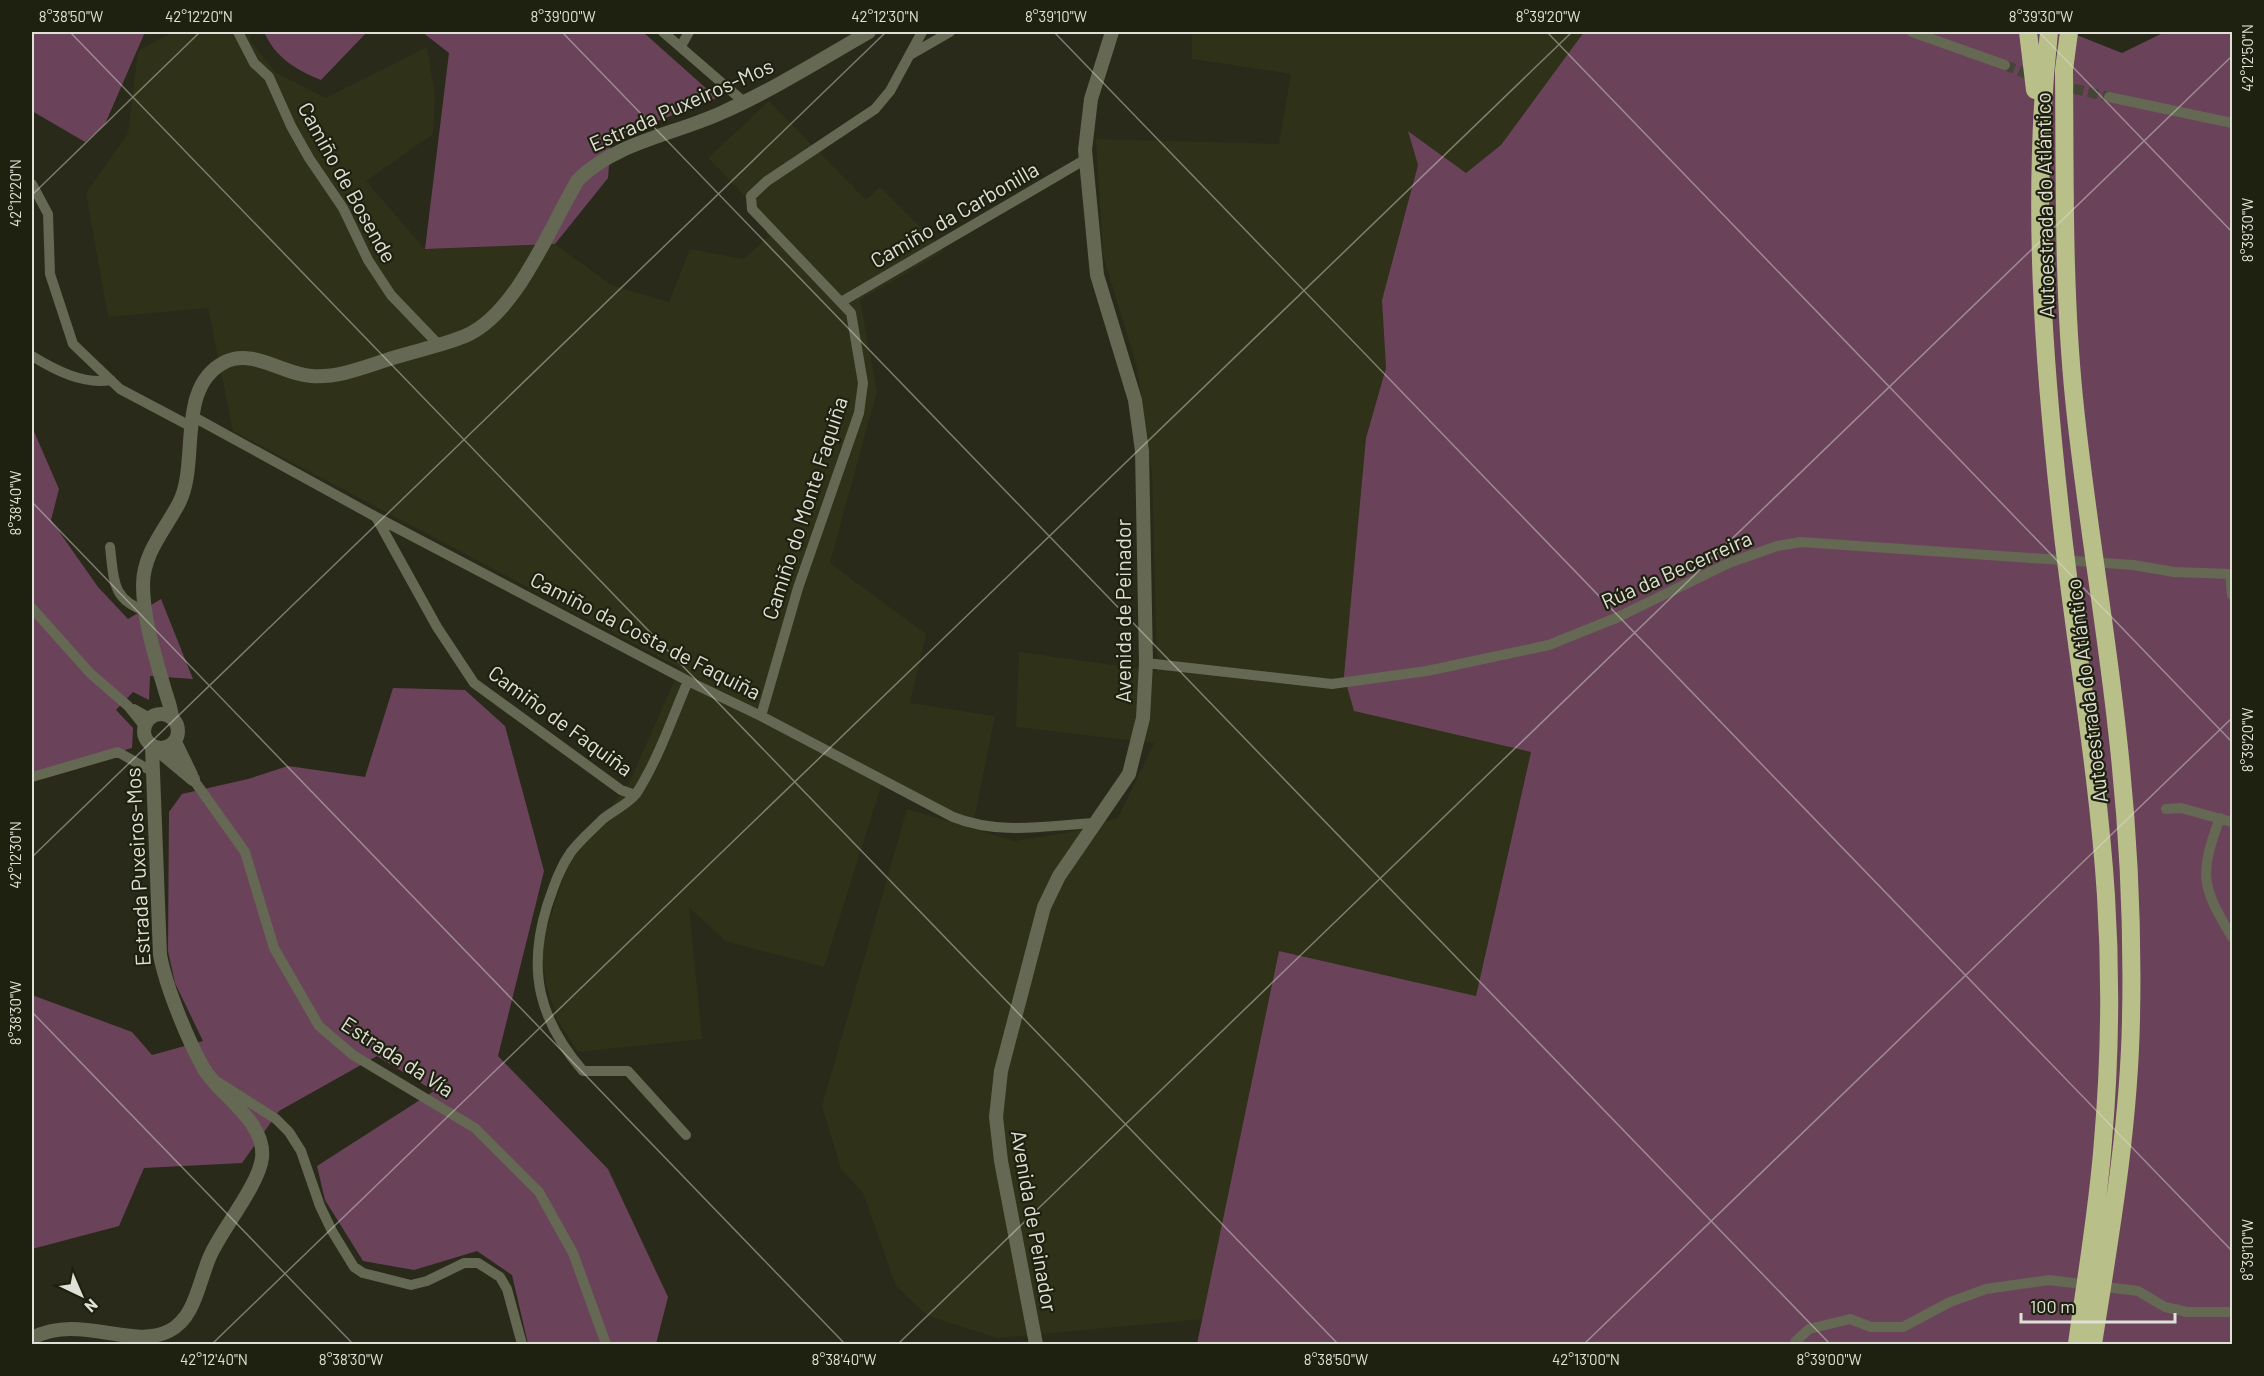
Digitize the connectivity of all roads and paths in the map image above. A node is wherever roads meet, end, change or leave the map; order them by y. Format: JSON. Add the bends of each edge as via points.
{"nodes":[{"id":1,"x":238,"y":32,"type":"edge"},
{"id":2,"x":663,"y":32,"type":"edge"},
{"id":3,"x":688,"y":32,"type":"edge"},
{"id":4,"x":869,"y":32,"type":"edge"},
{"id":5,"x":922,"y":32,"type":"edge"},
{"id":6,"x":950,"y":32,"type":"edge"},
{"id":7,"x":1112,"y":32,"type":"edge"},
{"id":8,"x":1912,"y":32,"type":"edge"},
{"id":9,"x":2028,"y":32,"type":"edge"},
{"id":10,"x":2049,"y":32,"type":"edge"},
{"id":11,"x":2069,"y":32,"type":"edge"},
{"id":12,"x":2075,"y":32,"type":"edge"},
{"id":13,"x":681,"y":46,"type":"junction"},
{"id":14,"x":910,"y":55,"type":"junction"},
{"id":15,"x":2005,"y":65,"type":"tunnel mouth"},
{"id":16,"x":2064,"y":70,"type":"junction"},
{"id":17,"x":2109,"y":97,"type":"tunnel mouth"},
{"id":18,"x":744,"y":102,"type":"junction"},
{"id":19,"x":2232,"y":123,"type":"edge"},
{"id":20,"x":2040,"y":140,"type":"junction"},
{"id":21,"x":1086,"y":159,"type":"junction"},
{"id":22,"x":32,"y":184,"type":"edge"},
{"id":23,"x":841,"y":302,"type":"junction"},
{"id":24,"x":438,"y":344,"type":"junction"},
{"id":25,"x":32,"y":356,"type":"edge"},
{"id":26,"x":111,"y":380,"type":"junction"},
{"id":27,"x":191,"y":421,"type":"junction"},
{"id":28,"x":375,"y":517,"type":"junction"},
{"id":29,"x":110,"y":547,"type":"dead end"},
{"id":30,"x":2231,"y":574,"type":"edge"},
{"id":31,"x":2232,"y":595,"type":"edge"},
{"id":32,"x":32,"y":608,"type":"edge"},
{"id":33,"x":146,"y":611,"type":"junction"},
{"id":34,"x":1146,"y":663,"type":"junction"},
{"id":35,"x":688,"y":681,"type":"junction"},
{"id":36,"x":168,"y":716,"type":"junction"},
{"id":37,"x":761,"y":716,"type":"junction"},
{"id":38,"x":147,"y":722,"type":"junction"},
{"id":39,"x":175,"y":742,"type":"junction"},
{"id":40,"x":154,"y":747,"type":"junction"},
{"id":41,"x":153,"y":772,"type":"junction"},
{"id":42,"x":32,"y":777,"type":"edge"},
{"id":43,"x":193,"y":779,"type":"junction"},
{"id":44,"x":635,"y":795,"type":"junction"},
{"id":45,"x":2166,"y":809,"type":"dead end"},
{"id":46,"x":2220,"y":818,"type":"junction"},
{"id":47,"x":2232,"y":822,"type":"edge"},
{"id":48,"x":1097,"y":823,"type":"junction"},
{"id":49,"x":2232,"y":937,"type":"edge"},
{"id":50,"x":212,"y":1079,"type":"junction"},
{"id":51,"x":686,"y":1135,"type":"dead end"},
{"id":52,"x":2232,"y":1312,"type":"edge"},
{"id":53,"x":32,"y":1338,"type":"edge"},
{"id":54,"x":1795,"y":1342,"type":"dead end"},
{"id":55,"x":522,"y":1344,"type":"edge"},
{"id":56,"x":606,"y":1344,"type":"edge"},
{"id":57,"x":1036,"y":1344,"type":"edge"},
{"id":58,"x":2077,"y":1344,"type":"edge"},
{"id":59,"x":2093,"y":1344,"type":"edge"}],
"edges":[{"from":1,"to":24,"type":"street","name":"Camiño de Bosende","via":[[254,63],[269,77],[291,126],[343,208],[368,260],[392,295]]},
{"from":2,"to":13,"type":"street"},
{"from":3,"to":13,"type":"street"},
{"from":4,"to":18,"type":"street","name":"Estrada Puxeiros-Mos"},
{"from":5,"to":14,"type":"street","name":"Camiño do Monte Faquiña"},
{"from":6,"to":14,"type":"street"},
{"from":7,"to":21,"type":"street","name":"Avenida de Peinador","via":[[1091,99]]},
{"from":8,"to":15,"type":"street"},
{"from":9,"to":20,"type":"highway"},
{"from":10,"to":20,"type":"highway","name":"Autoestrada do Atlántico"},
{"from":11,"to":16,"type":"highway","name":"Autoestrada do Atlántico"},
{"from":12,"to":16,"type":"highway"},
{"from":13,"to":18,"type":"street"},
{"from":14,"to":23,"type":"street","name":"Camiño do Monte Faquiña","via":[[890,92],[875,109],[767,181],[751,196],[752,209]]},
{"from":16,"to":59,"type":"highway","name":"Autoestrada do Atlántico","via":[[2067,313],[2074,397],[2117,730],[2129,895],[2131,1018],[2127,1103]]},
{"from":17,"to":19,"type":"street"},
{"from":18,"to":24,"type":"street","name":"Estrada Puxeiros-Mos","via":[[608,157],[590,168],[578,180],[527,273],[498,310],[466,335]]},
{"from":20,"to":58,"type":"highway","name":"Autoestrada do Atlántico","via":[[2039,261],[2044,349],[2062,529],[2098,803],[2109,993],[2103,1140]]},
{"from":21,"to":23,"type":"street","name":"Camiño da Carbonilla"},
{"from":21,"to":34,"type":"street","name":"Avenida de Peinador","via":[[1097,275],[1135,400],[1142,451]]},
{"from":22,"to":26,"type":"street","name":"Camiño da Costa de Faquiña","via":[[48,214],[50,274],[73,344]]},
{"from":23,"to":37,"type":"street","name":"Camiño do Monte Faquiña","via":[[851,313],[863,383],[859,413],[798,588]]},
{"from":24,"to":27,"type":"street","name":"Estrada Puxeiros-Mos","via":[[339,374],[314,377],[294,375],[257,360],[227,361],[206,380]]},
{"from":25,"to":26,"type":"street","via":[[74,376],[98,382]]},
{"from":26,"to":27,"type":"street","name":"Camiño da Costa de Faquiña","via":[[120,389]]},
{"from":27,"to":28,"type":"street","name":"Camiño da Costa de Faquiña"},
{"from":27,"to":33,"type":"street","name":"Estrada Puxeiros-Mos","via":[[187,480],[148,561],[143,584]]},
{"from":28,"to":35,"type":"street","name":"Camiño da Costa de Faquiña"},
{"from":28,"to":44,"type":"street","name":"Camiño de Faquiña","via":[[437,627],[474,683]]},
{"from":29,"to":33,"type":"street","via":[[119,597]]},
{"from":30,"to":31,"type":"street","name":"Rúa da Becerreira"},
{"from":30,"to":34,"type":"street","name":"Rúa da Becerreira","via":[[1801,542],[1729,563],[1616,618],[1549,645],[1427,671],[1332,684]]},
{"from":32,"to":38,"type":"street","via":[[90,673]]},
{"from":33,"to":36,"type":"street","name":"Estrada Puxeiros-Mos","via":[[170,703]]},
{"from":34,"to":48,"type":"street","name":"Avenida de Peinador","via":[[1143,718],[1129,774]]},
{"from":35,"to":37,"type":"street","name":"Camiño da Costa de Faquiña"},
{"from":35,"to":44,"type":"street"},
{"from":36,"to":38,"type":"street"},
{"from":36,"to":39,"type":"street","via":[[178,728]]},
{"from":37,"to":48,"type":"street","name":"Camiño da Costa de Faquiña","via":[[973,825],[1006,830]]},
{"from":38,"to":40,"type":"street","via":[[144,735]]},
{"from":39,"to":40,"type":"street","via":[[166,748]]},
{"from":39,"to":43,"type":"street"},
{"from":40,"to":41,"type":"street","name":"Estrada Puxeiros-Mos"},
{"from":40,"to":43,"type":"street"},
{"from":41,"to":42,"type":"street","via":[[118,752]]},
{"from":41,"to":50,"type":"street","name":"Estrada Puxeiros-Mos","via":[[165,979]]},
{"from":43,"to":56,"type":"street","name":"Estrada da Vía","via":[[245,852],[274,948],[319,1026],[353,1055],[475,1128],[539,1192],[573,1253]]},
{"from":44,"to":51,"type":"street","via":[[572,850],[558,873],[538,941],[541,1001],[552,1029],[583,1071],[628,1071]]},
{"from":45,"to":46,"type":"street","via":[[2181,808]]},
{"from":46,"to":47,"type":"street"},
{"from":46,"to":49,"type":"street","via":[[2205,873],[2208,891]]},
{"from":48,"to":57,"type":"street","name":"Avenida de Peinador","via":[[1059,876],[1044,907],[1001,1071],[996,1117],[1001,1161]]},
{"from":50,"to":53,"type":"street","name":"Estrada Puxeiros-Mos","via":[[256,1131],[262,1159],[217,1241],[186,1316],[166,1333],[146,1337],[68,1327]]},
{"from":50,"to":55,"type":"street","via":[[276,1119],[289,1132],[301,1151],[332,1231],[354,1267],[363,1273],[411,1285],[464,1263],[490,1268],[507,1289]]},
{"from":52,"to":54,"type":"street","via":[[2187,1312],[2165,1307],[2138,1291],[2049,1280],[1986,1289],[1903,1326],[1871,1328],[1850,1319],[1809,1329]]}]}
